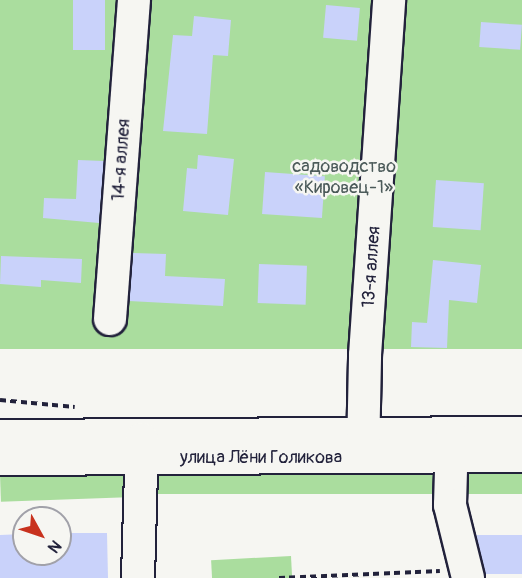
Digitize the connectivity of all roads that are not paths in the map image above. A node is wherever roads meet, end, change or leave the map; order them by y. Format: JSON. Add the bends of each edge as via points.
{"nodes":[{"id":1,"x":134,"y":0,"type":"edge"},
{"id":2,"x":389,"y":0,"type":"edge"},
{"id":3,"x":110,"y":319,"type":"dead end"},
{"id":4,"x":522,"y":433,"type":"edge"},
{"id":5,"x":0,"y":436,"type":"edge"},
{"id":6,"x":363,"y":445,"type":"junction"},
{"id":7,"x":452,"y":445,"type":"junction"},
{"id":8,"x":142,"y":447,"type":"junction"},
{"id":9,"x":522,"y":456,"type":"edge"},
{"id":10,"x":0,"y":459,"type":"edge"},
{"id":11,"x":467,"y":574,"type":"edge"},
{"id":12,"x":138,"y":578,"type":"edge"}],
"edges":[{"from":1,"to":3,"type":"street","name":"14-я аллея"},
{"from":2,"to":6,"type":"street","name":"13-я аллея","via":[[365,355]]},
{"from":4,"to":7,"type":"street","name":"улица Лёни Голикова"},
{"from":5,"to":8,"type":"street","name":"улица Лёни Голикова"},
{"from":6,"to":7,"type":"street","name":"улица Лёни Голикова"},
{"from":6,"to":8,"type":"street","name":"улица Лёни Голикова"},
{"from":7,"to":9,"type":"street","name":"улица Лёни Голикова"},
{"from":7,"to":11,"type":"street","via":[[450,505]]},
{"from":8,"to":10,"type":"street","name":"улица Лёни Голикова"},
{"from":8,"to":12,"type":"street"}]}
